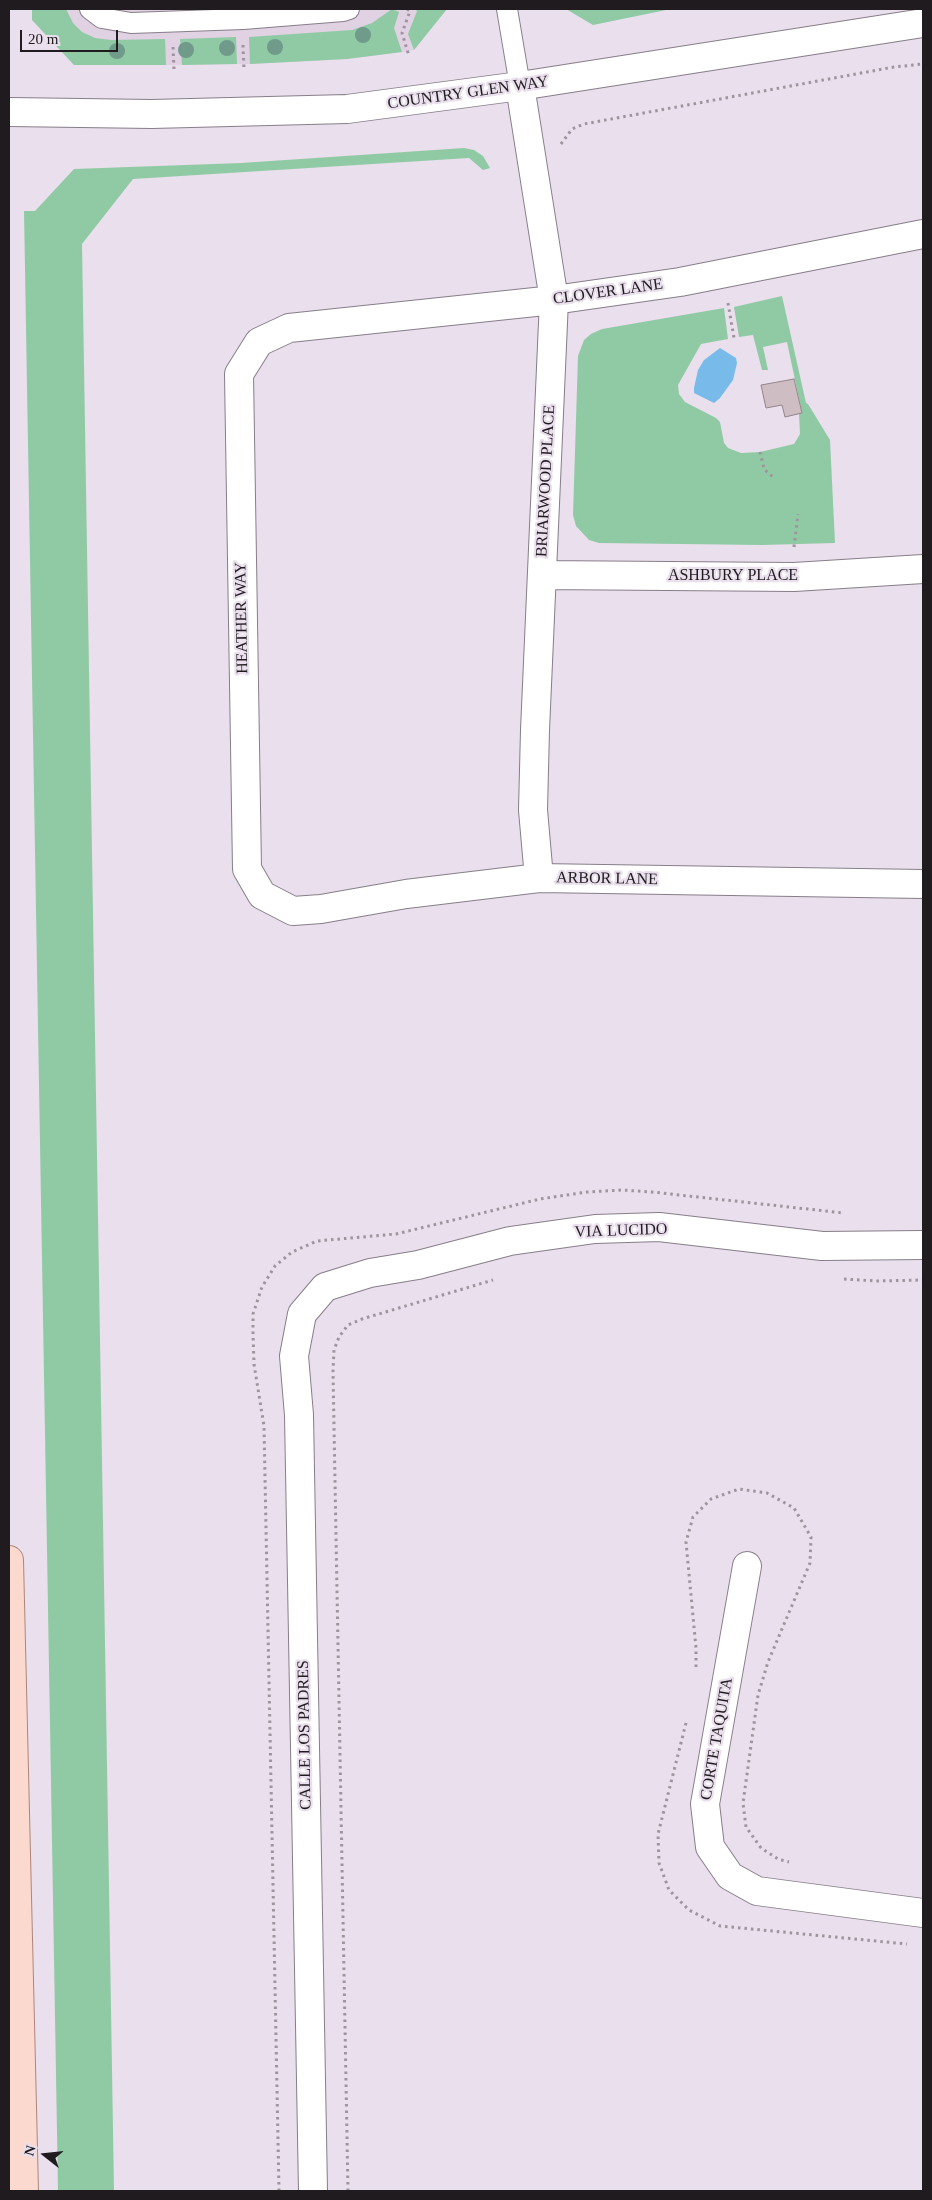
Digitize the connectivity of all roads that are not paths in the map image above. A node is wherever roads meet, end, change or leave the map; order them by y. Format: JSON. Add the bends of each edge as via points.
{"nodes":[{"id":1,"x":90,"y":9,"type":"edge"},
{"id":2,"x":349,"y":9,"type":"edge"},
{"id":3,"x":507,"y":9,"type":"edge"},
{"id":4,"x":923,"y":23,"type":"edge"},
{"id":5,"x":520,"y":86,"type":"junction"},
{"id":6,"x":9,"y":112,"type":"edge"},
{"id":7,"x":923,"y":234,"type":"edge"},
{"id":8,"x":554,"y":300,"type":"junction"},
{"id":9,"x":289,"y":328,"type":"joint"},
{"id":10,"x":923,"y":570,"type":"edge"},
{"id":11,"x":542,"y":574,"type":"junction"},
{"id":12,"x":539,"y":878,"type":"junction"},
{"id":13,"x":923,"y":884,"type":"edge"},
{"id":14,"x":293,"y":911,"type":"joint"},
{"id":15,"x":923,"y":1245,"type":"edge"},
{"id":16,"x":325,"y":1288,"type":"joint"},
{"id":17,"x":9,"y":1560,"type":"edge"},
{"id":18,"x":747,"y":1566,"type":"dead end"},
{"id":19,"x":923,"y":1913,"type":"edge"},
{"id":20,"x":24,"y":2191,"type":"edge"},
{"id":21,"x":314,"y":2191,"type":"edge"}],
"edges":[{"from":1,"to":2,"type":"lane","via":[[102,18],[131,23],[243,19]]},
{"from":3,"to":5,"type":"lane"},
{"from":4,"to":5,"type":"street","name":"COUNTRY GLEN WAY"},
{"from":5,"to":6,"type":"street","name":"COUNTRY GLEN WAY","via":[[347,110],[152,114]]},
{"from":5,"to":8,"type":"street","name":"BRIARWOOD PLACE"},
{"from":7,"to":8,"type":"street","name":"CLOVER LANE","via":[[680,282]]},
{"from":8,"to":9,"type":"street","name":"CLOVER LANE"},
{"from":8,"to":11,"type":"street","name":"BRIARWOOD PLACE"},
{"from":9,"to":14,"type":"street","name":"HEATHER WAY","via":[[259,342],[239,374],[247,869],[262,895]]},
{"from":10,"to":11,"type":"street","name":"ASHBURY PLACE","via":[[794,577]]},
{"from":11,"to":12,"type":"street","name":"BRIARWOOD PLACE","via":[[533,810]]},
{"from":12,"to":13,"type":"street","name":"ARBOR LANE"},
{"from":12,"to":14,"type":"street","name":"ARBOR LANE"},
{"from":15,"to":16,"type":"street","name":"VIA LUCIDO","via":[[822,1246],[659,1227],[596,1229],[510,1241],[418,1265],[370,1273]]},
{"from":16,"to":21,"type":"street","name":"CALLE LOS PADRES","via":[[302,1314],[294,1356],[299,1425]]},
{"from":17,"to":20,"type":"main road"},
{"from":18,"to":19,"type":"street","name":"CORTE TAQUITA","via":[[705,1804],[710,1847],[730,1876],[757,1891]]}]}
